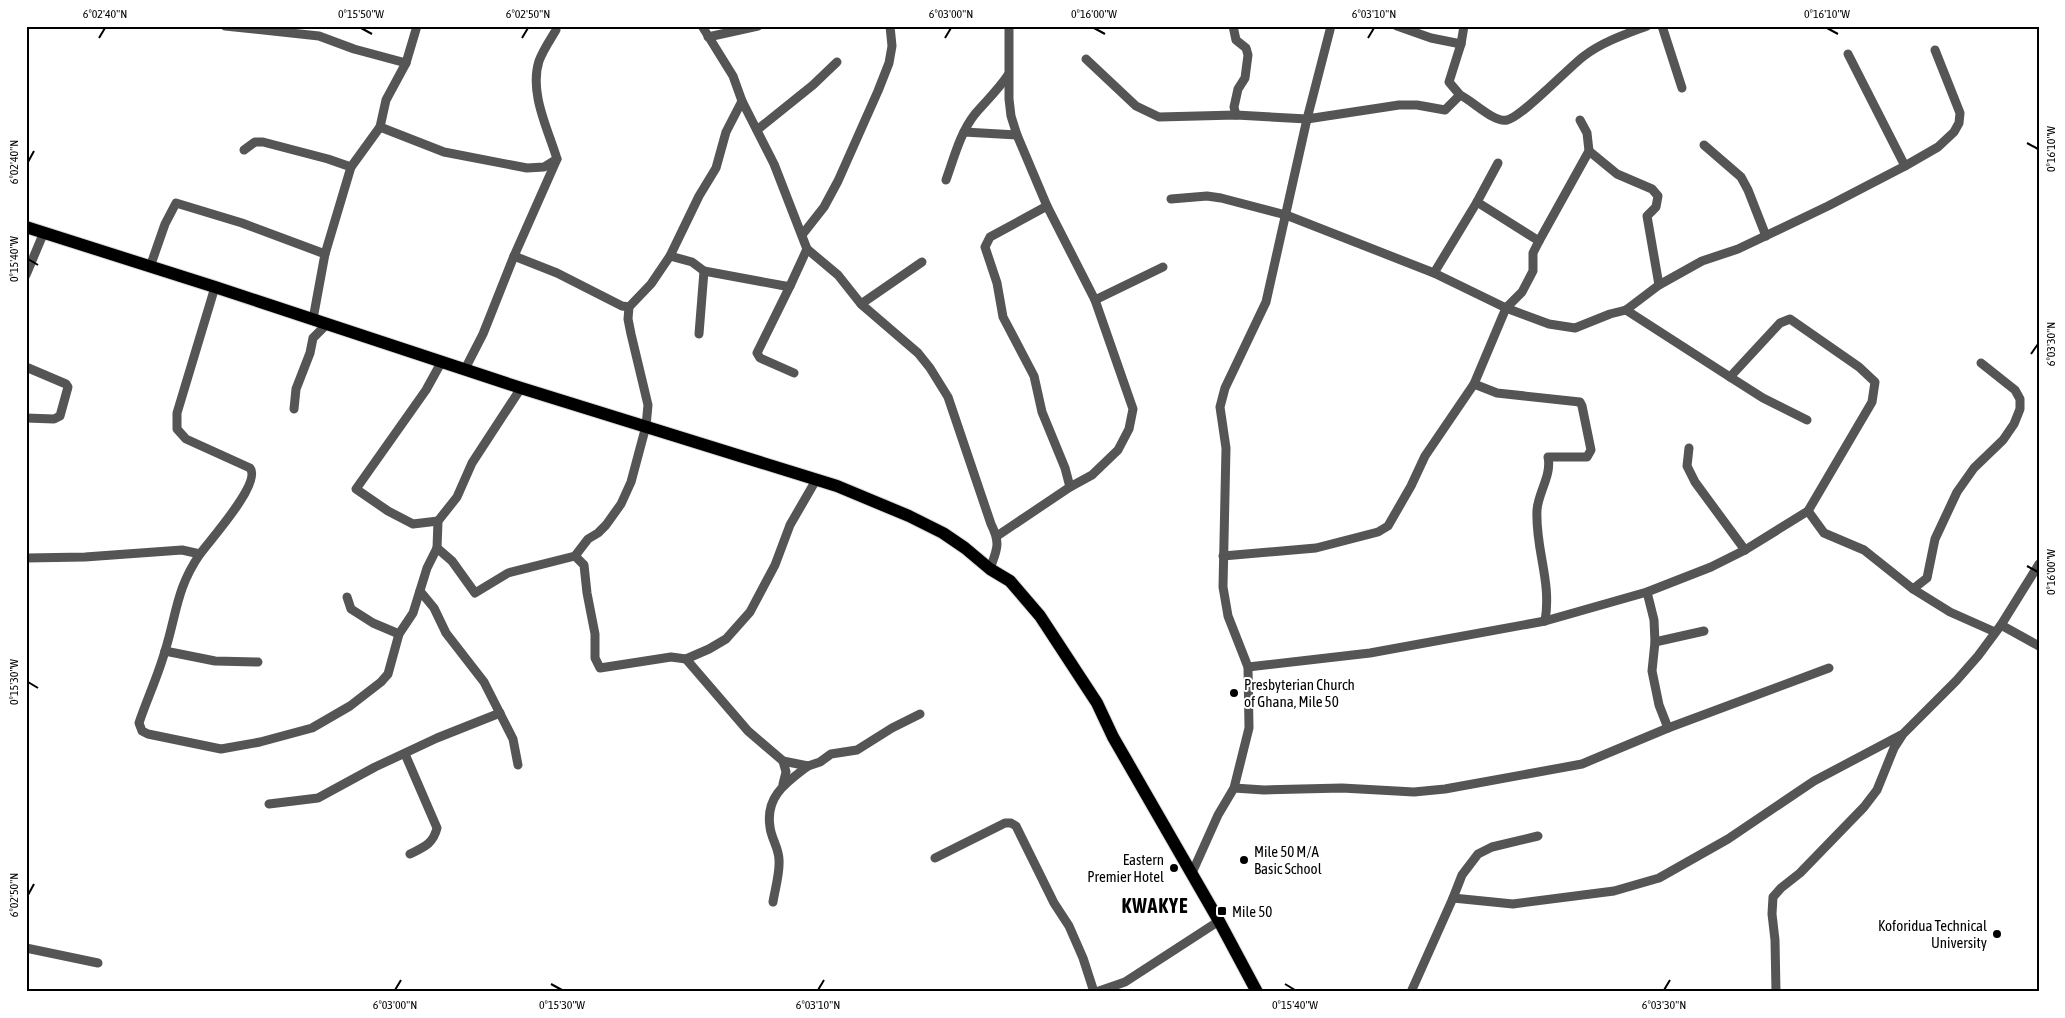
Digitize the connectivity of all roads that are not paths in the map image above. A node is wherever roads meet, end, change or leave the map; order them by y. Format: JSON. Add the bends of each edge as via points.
{"nodes":[{"id":1,"x":225,"y":26,"type":"edge"},
{"id":2,"x":417,"y":26,"type":"edge"},
{"id":3,"x":556,"y":26,"type":"edge"},
{"id":4,"x":702,"y":26,"type":"edge"},
{"id":5,"x":758,"y":26,"type":"edge"},
{"id":6,"x":890,"y":26,"type":"edge"},
{"id":7,"x":1009,"y":26,"type":"edge"},
{"id":8,"x":1232,"y":26,"type":"edge"},
{"id":9,"x":1331,"y":26,"type":"edge"},
{"id":10,"x":1397,"y":26,"type":"edge"},
{"id":11,"x":1464,"y":26,"type":"edge"},
{"id":12,"x":1647,"y":26,"type":"edge"},
{"id":13,"x":1662,"y":26,"type":"edge"},
{"id":14,"x":262,"y":28,"type":"edge"},
{"id":15,"x":708,"y":37,"type":"junction"},
{"id":16,"x":1461,"y":44,"type":"junction"},
{"id":17,"x":1934,"y":50,"type":"dead end"},
{"id":18,"x":1848,"y":54,"type":"dead end"},
{"id":19,"x":1086,"y":59,"type":"dead end"},
{"id":20,"x":837,"y":62,"type":"dead end"},
{"id":21,"x":406,"y":63,"type":"junction"},
{"id":22,"x":1008,"y":75,"type":"junction"},
{"id":23,"x":1682,"y":88,"type":"dead end"},
{"id":24,"x":1460,"y":95,"type":"junction"},
{"id":25,"x":742,"y":101,"type":"junction"},
{"id":26,"x":1236,"y":114,"type":"junction"},
{"id":27,"x":1307,"y":119,"type":"junction"},
{"id":28,"x":1580,"y":120,"type":"dead end"},
{"id":29,"x":380,"y":127,"type":"junction"},
{"id":30,"x":757,"y":130,"type":"junction"},
{"id":31,"x":964,"y":132,"type":"junction"},
{"id":32,"x":1017,"y":135,"type":"junction"},
{"id":33,"x":1704,"y":144,"type":"dead end"},
{"id":34,"x":244,"y":150,"type":"dead end"},
{"id":35,"x":1589,"y":151,"type":"junction"},
{"id":36,"x":557,"y":160,"type":"junction"},
{"id":37,"x":1498,"y":163,"type":"dead end"},
{"id":38,"x":1905,"y":166,"type":"junction"},
{"id":39,"x":352,"y":167,"type":"junction"},
{"id":40,"x":946,"y":180,"type":"dead end"},
{"id":41,"x":1171,"y":199,"type":"dead end"},
{"id":42,"x":1477,"y":202,"type":"junction"},
{"id":43,"x":1047,"y":206,"type":"junction"},
{"id":44,"x":1286,"y":215,"type":"junction"},
{"id":45,"x":26,"y":227,"type":"edge"},
{"id":46,"x":44,"y":232,"type":"junction"},
{"id":47,"x":802,"y":235,"type":"junction"},
{"id":48,"x":1766,"y":236,"type":"junction"},
{"id":49,"x":1539,"y":241,"type":"junction"},
{"id":50,"x":807,"y":249,"type":"junction"},
{"id":51,"x":325,"y":254,"type":"junction"},
{"id":52,"x":514,"y":256,"type":"junction"},
{"id":53,"x":670,"y":256,"type":"junction"},
{"id":54,"x":922,"y":262,"type":"dead end"},
{"id":55,"x":150,"y":267,"type":"junction"},
{"id":56,"x":1163,"y":267,"type":"dead end"},
{"id":57,"x":704,"y":271,"type":"junction"},
{"id":58,"x":1434,"y":273,"type":"junction"},
{"id":59,"x":26,"y":275,"type":"edge"},
{"id":60,"x":1659,"y":285,"type":"junction"},
{"id":61,"x":215,"y":286,"type":"junction"},
{"id":62,"x":790,"y":286,"type":"junction"},
{"id":63,"x":1095,"y":300,"type":"junction"},
{"id":64,"x":861,"y":304,"type":"junction"},
{"id":65,"x":629,"y":307,"type":"junction"},
{"id":66,"x":1506,"y":308,"type":"junction"},
{"id":67,"x":1626,"y":310,"type":"junction"},
{"id":68,"x":313,"y":319,"type":"junction"},
{"id":69,"x":327,"y":324,"type":"junction"},
{"id":70,"x":699,"y":334,"type":"dead end"},
{"id":71,"x":442,"y":361,"type":"junction"},
{"id":72,"x":1981,"y":363,"type":"dead end"},
{"id":73,"x":26,"y":367,"type":"edge"},
{"id":74,"x":464,"y":369,"type":"junction"},
{"id":75,"x":794,"y":373,"type":"dead end"},
{"id":76,"x":1730,"y":378,"type":"junction"},
{"id":77,"x":1474,"y":384,"type":"junction"},
{"id":78,"x":522,"y":388,"type":"junction"},
{"id":79,"x":294,"y":410,"type":"dead end"},
{"id":80,"x":26,"y":418,"type":"edge"},
{"id":81,"x":1807,"y":420,"type":"dead end"},
{"id":82,"x":646,"y":426,"type":"junction"},
{"id":83,"x":1688,"y":448,"type":"dead end"},
{"id":84,"x":816,"y":480,"type":"junction"},
{"id":85,"x":1070,"y":487,"type":"junction"},
{"id":86,"x":1808,"y":510,"type":"junction"},
{"id":87,"x":438,"y":521,"type":"junction"},
{"id":88,"x":997,"y":536,"type":"junction"},
{"id":89,"x":437,"y":548,"type":"junction"},
{"id":90,"x":1744,"y":550,"type":"junction"},
{"id":91,"x":200,"y":554,"type":"junction"},
{"id":92,"x":575,"y":556,"type":"junction"},
{"id":93,"x":1223,"y":556,"type":"junction"},
{"id":94,"x":26,"y":558,"type":"edge"},
{"id":95,"x":2039,"y":564,"type":"edge"},
{"id":96,"x":990,"y":569,"type":"junction"},
{"id":97,"x":1913,"y":589,"type":"junction"},
{"id":98,"x":420,"y":591,"type":"junction"},
{"id":99,"x":1646,"y":592,"type":"junction"},
{"id":100,"x":347,"y":597,"type":"dead end"},
{"id":101,"x":1546,"y":621,"type":"junction"},
{"id":102,"x":1998,"y":629,"type":"junction"},
{"id":103,"x":1704,"y":630,"type":"dead end"},
{"id":104,"x":399,"y":634,"type":"junction"},
{"id":105,"x":1655,"y":642,"type":"junction"},
{"id":106,"x":2039,"y":646,"type":"edge"},
{"id":107,"x":166,"y":651,"type":"junction"},
{"id":108,"x":686,"y":659,"type":"junction"},
{"id":109,"x":258,"y":662,"type":"dead end"},
{"id":110,"x":1248,"y":667,"type":"junction"},
{"id":111,"x":1828,"y":668,"type":"dead end"},
{"id":112,"x":500,"y":713,"type":"junction"},
{"id":113,"x":920,"y":714,"type":"dead end"},
{"id":114,"x":1668,"y":728,"type":"junction"},
{"id":115,"x":1902,"y":734,"type":"junction"},
{"id":116,"x":405,"y":754,"type":"junction"},
{"id":117,"x":783,"y":761,"type":"junction"},
{"id":118,"x":518,"y":765,"type":"dead end"},
{"id":119,"x":808,"y":766,"type":"junction"},
{"id":120,"x":784,"y":784,"type":"junction"},
{"id":121,"x":1234,"y":788,"type":"junction"},
{"id":122,"x":269,"y":804,"type":"dead end"},
{"id":123,"x":1538,"y":836,"type":"dead end"},
{"id":124,"x":410,"y":854,"type":"dead end"},
{"id":125,"x":935,"y":858,"type":"dead end"},
{"id":126,"x":1192,"y":873,"type":"junction"},
{"id":127,"x":1453,"y":898,"type":"junction"},
{"id":128,"x":773,"y":902,"type":"dead end"},
{"id":129,"x":1219,"y":921,"type":"junction"},
{"id":130,"x":26,"y":948,"type":"edge"},
{"id":131,"x":98,"y":963,"type":"dead end"},
{"id":132,"x":1095,"y":992,"type":"edge"},
{"id":133,"x":1257,"y":992,"type":"edge"},
{"id":134,"x":1411,"y":992,"type":"edge"},
{"id":135,"x":1776,"y":992,"type":"edge"}],
"edges":[{"from":1,"to":14,"type":"street"},
{"from":2,"to":21,"type":"street"},
{"from":3,"to":36,"type":"street","via":[[540,60],[536,79],[538,98]]},
{"from":4,"to":15,"type":"street"},
{"from":5,"to":15,"type":"street"},
{"from":6,"to":47,"type":"street","via":[[892,46],[889,63],[878,91],[838,181],[824,207]]},
{"from":7,"to":22,"type":"street"},
{"from":8,"to":26,"type":"street","via":[[1236,40],[1246,48],[1248,55],[1245,78],[1234,106]]},
{"from":9,"to":27,"type":"street"},
{"from":10,"to":16,"type":"street"},
{"from":11,"to":16,"type":"street"},
{"from":12,"to":24,"type":"street","via":[[1618,37],[1586,55],[1507,120],[1498,120]]},
{"from":13,"to":23,"type":"street"},
{"from":14,"to":21,"type":"street","via":[[319,36]]},
{"from":15,"to":25,"type":"street","via":[[733,76]]},
{"from":16,"to":24,"type":"street","via":[[1449,82]]},
{"from":17,"to":38,"type":"street","via":[[1960,113],[1959,123],[1938,147]]},
{"from":18,"to":38,"type":"street"},
{"from":19,"to":26,"type":"street","via":[[1136,106],[1159,117]]},
{"from":20,"to":30,"type":"street"},
{"from":21,"to":29,"type":"street","via":[[386,100]]},
{"from":22,"to":31,"type":"street"},
{"from":22,"to":32,"type":"street","via":[[1011,116]]},
{"from":24,"to":27,"type":"street","via":[[1445,110],[1399,105]]},
{"from":25,"to":30,"type":"street"},
{"from":25,"to":53,"type":"street","via":[[726,132],[716,168]]},
{"from":26,"to":27,"type":"street"},
{"from":27,"to":44,"type":"street"},
{"from":28,"to":35,"type":"street","via":[[1587,133]]},
{"from":29,"to":36,"type":"street","via":[[444,152],[527,168],[544,167]]},
{"from":29,"to":39,"type":"street"},
{"from":30,"to":47,"type":"street"},
{"from":31,"to":32,"type":"street"},
{"from":31,"to":40,"type":"street"},
{"from":32,"to":43,"type":"street"},
{"from":33,"to":48,"type":"street","via":[[1741,177]]},
{"from":34,"to":39,"type":"street","via":[[256,142],[263,142]]},
{"from":35,"to":49,"type":"street"},
{"from":35,"to":60,"type":"street","via":[[1616,174],[1652,188],[1658,196],[1656,207],[1647,216]]},
{"from":36,"to":52,"type":"street"},
{"from":37,"to":42,"type":"street"},
{"from":38,"to":48,"type":"street"},
{"from":39,"to":51,"type":"street"},
{"from":41,"to":44,"type":"street","via":[[1207,196]]},
{"from":42,"to":49,"type":"street"},
{"from":42,"to":58,"type":"street"},
{"from":43,"to":63,"type":"street"},
{"from":43,"to":85,"type":"street","via":[[990,237],[985,247],[997,283],[1003,317],[1034,376],[1042,412]]},
{"from":44,"to":58,"type":"street"},
{"from":44,"to":93,"type":"street","via":[[1266,302],[1224,388],[1220,408],[1226,448]]},
{"from":45,"to":46,"type":"highway"},
{"from":46,"to":55,"type":"highway"},
{"from":46,"to":59,"type":"street"},
{"from":47,"to":50,"type":"street"},
{"from":48,"to":60,"type":"street","via":[[1738,250],[1702,261]]},
{"from":49,"to":66,"type":"street","via":[[1533,253],[1533,271],[1522,292]]},
{"from":50,"to":62,"type":"street"},
{"from":50,"to":64,"type":"street","via":[[838,275]]},
{"from":51,"to":55,"type":"street","via":[[176,203]]},
{"from":51,"to":68,"type":"street"},
{"from":52,"to":65,"type":"street"},
{"from":52,"to":74,"type":"street","via":[[483,334]]},
{"from":53,"to":57,"type":"street","via":[[692,262]]},
{"from":53,"to":65,"type":"street","via":[[651,284]]},
{"from":54,"to":64,"type":"street"},
{"from":55,"to":61,"type":"highway"},
{"from":56,"to":63,"type":"street"},
{"from":57,"to":62,"type":"street"},
{"from":57,"to":70,"type":"street"},
{"from":58,"to":66,"type":"street"},
{"from":60,"to":67,"type":"street"},
{"from":61,"to":68,"type":"highway"},
{"from":61,"to":91,"type":"street","via":[[177,414],[177,429],[186,438],[250,468],[253,477],[244,495]]},
{"from":62,"to":75,"type":"street","via":[[757,353],[760,358]]},
{"from":63,"to":85,"type":"street","via":[[1133,409],[1129,429],[1118,450],[1092,475]]},
{"from":64,"to":88,"type":"street","via":[[918,353],[948,397]]},
{"from":65,"to":82,"type":"street","via":[[628,319],[648,405]]},
{"from":66,"to":67,"type":"street","via":[[1549,324],[1575,328]]},
{"from":66,"to":77,"type":"street"},
{"from":67,"to":76,"type":"street"},
{"from":68,"to":69,"type":"highway"},
{"from":69,"to":71,"type":"highway"},
{"from":69,"to":79,"type":"street","via":[[313,338],[296,389]]},
{"from":71,"to":74,"type":"highway"},
{"from":71,"to":87,"type":"street","via":[[426,390],[356,489],[413,524]]},
{"from":72,"to":97,"type":"street","via":[[2015,390],[2020,399],[2020,409],[2003,440],[1974,468],[1958,492],[1935,540],[1927,578]]},
{"from":73,"to":80,"type":"street","via":[[66,384],[68,388],[60,416],[54,419]]},
{"from":74,"to":78,"type":"highway"},
{"from":76,"to":81,"type":"street"},
{"from":76,"to":86,"type":"street","via":[[1780,323],[1790,319],[1875,382],[1872,402]]},
{"from":77,"to":93,"type":"street","via":[[1425,456],[1388,526],[1378,532],[1316,548]]},
{"from":77,"to":101,"type":"street","via":[[1497,394],[1580,402],[1582,406],[1591,450],[1587,457],[1548,457],[1538,501],[1537,537],[1548,588]]},
{"from":78,"to":82,"type":"highway"},
{"from":78,"to":87,"type":"street","via":[[472,463],[457,498]]},
{"from":82,"to":84,"type":"highway"},
{"from":82,"to":92,"type":"street","via":[[621,504],[606,525],[588,539]]},
{"from":83,"to":90,"type":"street","via":[[1688,466],[1695,482]]},
{"from":84,"to":96,"type":"highway","via":[[909,516],[943,533]]},
{"from":84,"to":108,"type":"street","via":[[790,525],[775,565],[750,612],[726,639]]},
{"from":85,"to":88,"type":"street"},
{"from":86,"to":90,"type":"street"},
{"from":86,"to":97,"type":"street","via":[[1824,533],[1864,550]]},
{"from":87,"to":89,"type":"street"},
{"from":88,"to":96,"type":"street","via":[[998,546]]},
{"from":89,"to":92,"type":"street","via":[[452,561],[476,593],[508,573]]},
{"from":89,"to":98,"type":"street"},
{"from":90,"to":99,"type":"street"},
{"from":91,"to":94,"type":"street","via":[[182,550]]},
{"from":91,"to":107,"type":"street","via":[[185,578],[177,600]]},
{"from":92,"to":108,"type":"street","via":[[584,565],[595,634],[595,658],[600,668],[671,657]]},
{"from":93,"to":110,"type":"street","via":[[1223,587],[1228,616]]},
{"from":95,"to":102,"type":"street"},
{"from":96,"to":126,"type":"highway","via":[[1010,581],[1024,595],[1057,641],[1097,703],[1113,737]]},
{"from":97,"to":102,"type":"street","via":[[1950,612]]},
{"from":98,"to":104,"type":"street","via":[[413,613]]},
{"from":98,"to":112,"type":"street","via":[[434,608],[446,633],[484,682]]},
{"from":99,"to":101,"type":"street"},
{"from":99,"to":105,"type":"street","via":[[1654,620]]},
{"from":100,"to":104,"type":"street","via":[[351,609]]},
{"from":101,"to":110,"type":"street","via":[[1370,653]]},
{"from":102,"to":106,"type":"street"},
{"from":102,"to":115,"type":"street","via":[[1956,681]]},
{"from":103,"to":105,"type":"street"},
{"from":104,"to":107,"type":"street","via":[[388,674],[350,706],[312,728],[221,750],[142,731],[139,723]]},
{"from":105,"to":114,"type":"street","via":[[1652,671]]},
{"from":107,"to":109,"type":"street","via":[[215,661]]},
{"from":108,"to":117,"type":"street","via":[[748,731]]},
{"from":110,"to":121,"type":"street","via":[[1249,728]]},
{"from":111,"to":114,"type":"street"},
{"from":112,"to":116,"type":"street"},
{"from":112,"to":118,"type":"street","via":[[513,739]]},
{"from":113,"to":119,"type":"street","via":[[857,750],[831,754]]},
{"from":114,"to":121,"type":"street","via":[[1582,764],[1445,789],[1414,792]]},
{"from":115,"to":127,"type":"street","via":[[1814,781],[1728,839],[1659,878],[1614,892],[1514,904]]},
{"from":115,"to":135,"type":"street","via":[[1876,790],[1864,807],[1773,897]]},
{"from":116,"to":122,"type":"street","via":[[318,798]]},
{"from":116,"to":124,"type":"street","via":[[437,828],[429,844]]},
{"from":117,"to":119,"type":"street"},
{"from":117,"to":120,"type":"street","via":[[786,772]]},
{"from":119,"to":120,"type":"street"},
{"from":120,"to":128,"type":"street","via":[[770,810],[770,827],[779,860]]},
{"from":121,"to":126,"type":"street"},
{"from":123,"to":127,"type":"street","via":[[1492,847],[1478,854],[1462,875]]},
{"from":125,"to":132,"type":"street","via":[[1005,823],[1016,826],[1069,926]]},
{"from":126,"to":129,"type":"highway"},
{"from":127,"to":134,"type":"street"},
{"from":129,"to":132,"type":"street","via":[[1125,982]]},
{"from":129,"to":133,"type":"highway"},
{"from":130,"to":131,"type":"street"}]}
